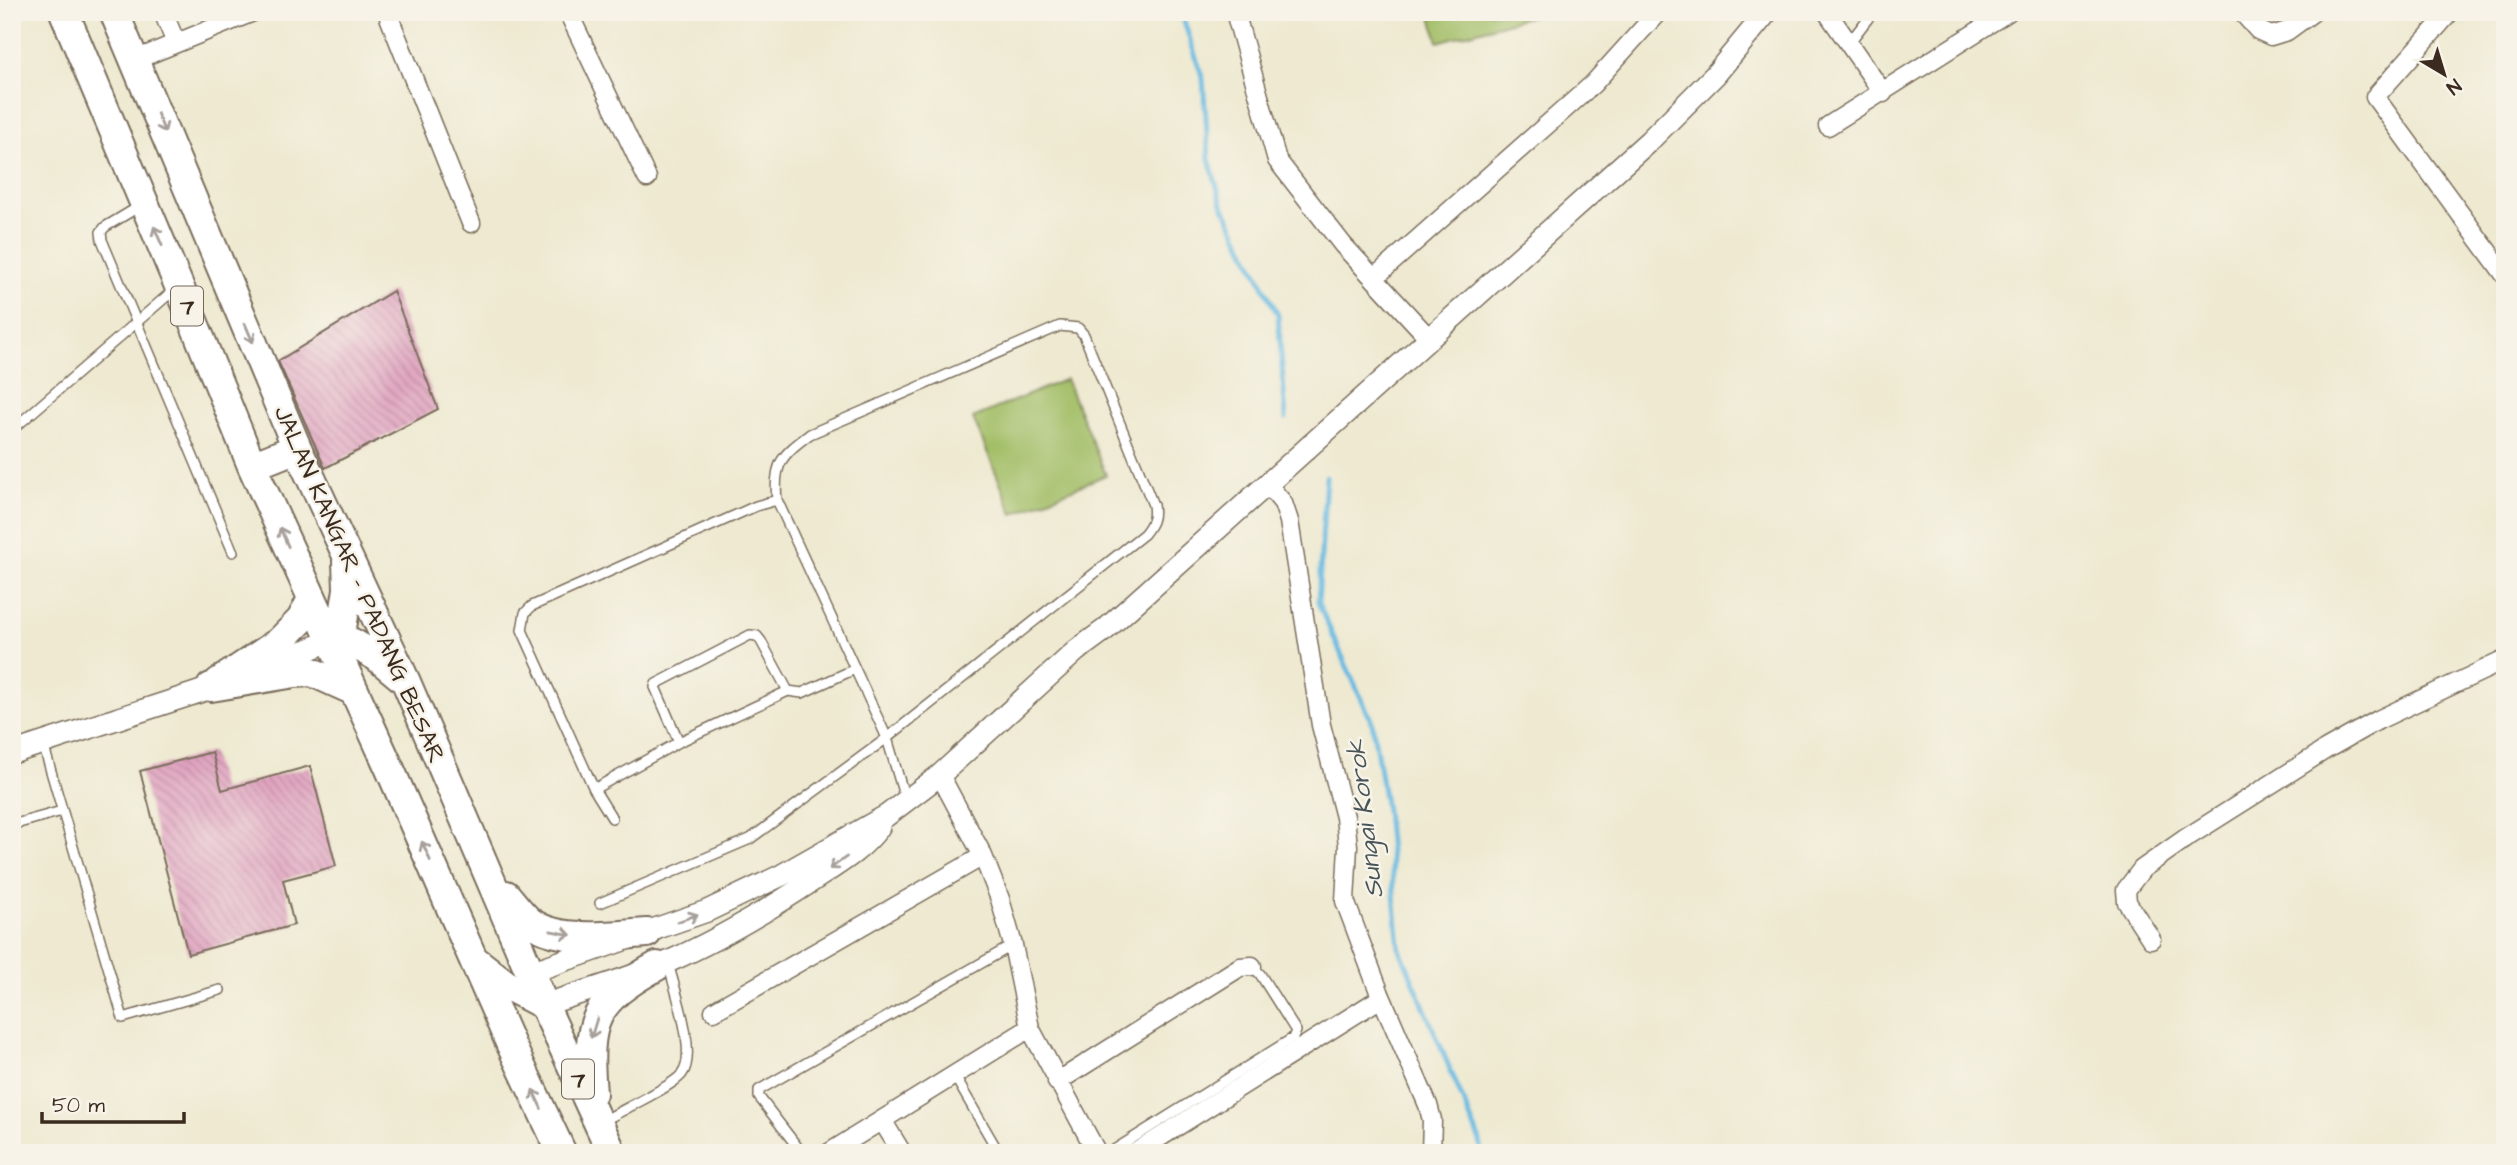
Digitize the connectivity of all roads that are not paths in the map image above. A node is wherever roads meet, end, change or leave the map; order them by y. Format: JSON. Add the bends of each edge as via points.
{"nodes":[{"id":1,"x":64,"y":12,"type":"edge"},
{"id":2,"x":114,"y":12,"type":"edge"},
{"id":3,"x":163,"y":12,"type":"edge"},
{"id":4,"x":253,"y":12,"type":"edge"},
{"id":5,"x":387,"y":12,"type":"edge"},
{"id":6,"x":568,"y":12,"type":"edge"},
{"id":7,"x":1235,"y":12,"type":"edge"},
{"id":8,"x":1658,"y":12,"type":"edge"},
{"id":9,"x":1767,"y":12,"type":"edge"},
{"id":10,"x":1827,"y":12,"type":"edge"},
{"id":11,"x":1873,"y":12,"type":"edge"},
{"id":12,"x":2008,"y":12,"type":"edge"},
{"id":13,"x":2242,"y":12,"type":"edge"},
{"id":14,"x":2313,"y":12,"type":"edge"},
{"id":15,"x":2450,"y":12,"type":"edge"},
{"id":16,"x":176,"y":43,"type":"junction"},
{"id":17,"x":1849,"y":43,"type":"junction"},
{"id":18,"x":135,"y":60,"type":"junction"},
{"id":19,"x":1883,"y":93,"type":"junction"},
{"id":20,"x":1828,"y":126,"type":"dead end"},
{"id":21,"x":647,"y":178,"type":"dead end"},
{"id":22,"x":145,"y":203,"type":"junction"},
{"id":23,"x":471,"y":223,"type":"dead end"},
{"id":24,"x":2505,"y":275,"type":"edge"},
{"id":25,"x":1374,"y":278,"type":"junction"},
{"id":26,"x":179,"y":286,"type":"junction"},
{"id":27,"x":137,"y":321,"type":"junction"},
{"id":28,"x":1429,"y":337,"type":"junction"},
{"id":29,"x":12,"y":430,"type":"edge"},
{"id":30,"x":297,"y":449,"type":"junction"},
{"id":31,"x":252,"y":466,"type":"junction"},
{"id":32,"x":1268,"y":485,"type":"junction"},
{"id":33,"x":777,"y":500,"type":"junction"},
{"id":34,"x":233,"y":552,"type":"dead end"},
{"id":35,"x":347,"y":556,"type":"junction"},
{"id":36,"x":312,"y":599,"type":"junction"},
{"id":37,"x":330,"y":641,"type":"junction"},
{"id":38,"x":2505,"y":660,"type":"edge"},
{"id":39,"x":855,"y":669,"type":"junction"},
{"id":40,"x":406,"y":681,"type":"junction"},
{"id":41,"x":211,"y":687,"type":"junction"},
{"id":42,"x":352,"y":690,"type":"junction"},
{"id":43,"x":788,"y":691,"type":"junction"},
{"id":44,"x":887,"y":738,"type":"junction"},
{"id":45,"x":679,"y":741,"type":"junction"},
{"id":46,"x":43,"y":743,"type":"junction"},
{"id":47,"x":12,"y":753,"type":"edge"},
{"id":48,"x":940,"y":775,"type":"junction"},
{"id":49,"x":594,"y":789,"type":"junction"},
{"id":50,"x":906,"y":802,"type":"junction"},
{"id":51,"x":62,"y":811,"type":"junction"},
{"id":52,"x":886,"y":816,"type":"junction"},
{"id":53,"x":612,"y":818,"type":"dead end"},
{"id":54,"x":12,"y":825,"type":"edge"},
{"id":55,"x":983,"y":856,"type":"junction"},
{"id":56,"x":490,"y":877,"type":"junction"},
{"id":57,"x":600,"y":903,"type":"dead end"},
{"id":58,"x":647,"y":933,"type":"junction"},
{"id":59,"x":2151,"y":939,"type":"dead end"},
{"id":60,"x":1013,"y":945,"type":"junction"},
{"id":61,"x":472,"y":957,"type":"junction"},
{"id":62,"x":663,"y":964,"type":"junction"},
{"id":63,"x":1252,"y":966,"type":"joint"},
{"id":64,"x":220,"y":990,"type":"dead end"},
{"id":65,"x":532,"y":990,"type":"junction"},
{"id":66,"x":1381,"y":998,"type":"junction"},
{"id":67,"x":714,"y":1011,"type":"dead end"},
{"id":68,"x":1030,"y":1028,"type":"junction"},
{"id":69,"x":511,"y":1045,"type":"junction"},
{"id":70,"x":954,"y":1075,"type":"junction"},
{"id":71,"x":1057,"y":1082,"type":"junction"},
{"id":72,"x":596,"y":1118,"type":"junction"},
{"id":73,"x":882,"y":1120,"type":"junction"},
{"id":74,"x":562,"y":1153,"type":"edge"},
{"id":75,"x":612,"y":1153,"type":"edge"},
{"id":76,"x":802,"y":1153,"type":"edge"},
{"id":77,"x":829,"y":1153,"type":"edge"},
{"id":78,"x":902,"y":1153,"type":"edge"},
{"id":79,"x":999,"y":1153,"type":"edge"},
{"id":80,"x":1097,"y":1153,"type":"edge"},
{"id":81,"x":1108,"y":1153,"type":"edge"},
{"id":82,"x":1135,"y":1153,"type":"edge"},
{"id":83,"x":1431,"y":1153,"type":"edge"}],
"edges":[{"from":1,"to":22,"type":"highway","name":"JALAN KANGAR – PADANG BESAR","number":"7"},
{"from":2,"to":18,"type":"highway","name":"JALAN KANGAR – PADANG BESAR","number":"7"},
{"from":3,"to":16,"type":"street"},
{"from":4,"to":16,"type":"street"},
{"from":5,"to":23,"type":"street"},
{"from":6,"to":21,"type":"street"},
{"from":7,"to":25,"type":"street","via":[[1277,160]]},
{"from":8,"to":25,"type":"street","via":[[1593,84]]},
{"from":9,"to":28,"type":"street","via":[[1715,75],[1649,141]]},
{"from":10,"to":17,"type":"street"},
{"from":11,"to":17,"type":"lane"},
{"from":12,"to":19,"type":"street"},
{"from":13,"to":14,"type":"street","via":[[2258,30],[2271,36],[2287,31]]},
{"from":15,"to":24,"type":"street","via":[[2375,97]]},
{"from":16,"to":18,"type":"street"},
{"from":17,"to":19,"type":"street"},
{"from":18,"to":30,"type":"highway","name":"JALAN KANGAR – PADANG BESAR","number":"7","one_way":true},
{"from":19,"to":20,"type":"street"},
{"from":26,"to":22,"type":"highway","name":"JALAN KANGAR – PADANG BESAR","number":"7","one_way":true},
{"from":22,"to":27,"type":"lane","via":[[101,232]]},
{"from":25,"to":28,"type":"street"},
{"from":26,"to":27,"type":"lane"},
{"from":26,"to":31,"type":"highway","name":"JALAN KANGAR – PADANG BESAR","number":"7"},
{"from":27,"to":29,"type":"lane"},
{"from":27,"to":34,"type":"lane"},
{"from":28,"to":32,"type":"street"},
{"from":30,"to":31,"type":"highway"},
{"from":30,"to":35,"type":"highway","name":"JALAN KANGAR – PADANG BESAR","number":"7"},
{"from":36,"to":31,"type":"highway","name":"JALAN KANGAR – PADANG BESAR","number":"7","one_way":true},
{"from":32,"to":48,"type":"street"},
{"from":32,"to":66,"type":"street","via":[[1283,503],[1289,521],[1321,725],[1345,817],[1349,846],[1345,901]]},
{"from":33,"to":39,"type":"lane"},
{"from":33,"to":44,"type":"lane","via":[[775,478],[786,452],[810,434],[1060,326],[1078,328],[1084,335],[1153,505],[1152,524]]},
{"from":33,"to":49,"type":"lane","via":[[532,606],[525,613],[522,630]]},
{"from":35,"to":37,"type":"highway","via":[[343,622]]},
{"from":35,"to":40,"type":"highway","name":"JALAN KANGAR – PADANG BESAR","number":"7"},
{"from":36,"to":37,"type":"highway","name":"JALAN KANGAR – PADANG BESAR","number":"7"},
{"from":36,"to":41,"type":"highway","via":[[301,620],[279,642]]},
{"from":37,"to":40,"type":"highway","via":[[353,643]]},
{"from":37,"to":41,"type":"street"},
{"from":37,"to":42,"type":"highway","name":"JALAN KANGAR – PADANG BESAR","number":"7"},
{"from":38,"to":59,"type":"street","via":[[2325,750],[2141,869],[2126,890],[2127,902]]},
{"from":39,"to":43,"type":"lane","via":[[802,693]]},
{"from":39,"to":44,"type":"lane"},
{"from":40,"to":56,"type":"highway","name":"JALAN KANGAR – PADANG BESAR","number":"7"},
{"from":41,"to":42,"type":"highway","via":[[312,672]]},
{"from":41,"to":46,"type":"street"},
{"from":61,"to":42,"type":"highway","name":"JALAN KANGAR – PADANG BESAR","number":"7","one_way":true},
{"from":43,"to":45,"type":"lane"},
{"from":43,"to":45,"type":"lane","via":[[761,640],[750,635],[656,684]]},
{"from":44,"to":50,"type":"lane"},
{"from":44,"to":57,"type":"lane","via":[[750,839]]},
{"from":45,"to":49,"type":"lane"},
{"from":46,"to":47,"type":"street"},
{"from":46,"to":51,"type":"lane"},
{"from":48,"to":50,"type":"street"},
{"from":48,"to":55,"type":"street"},
{"from":49,"to":53,"type":"lane"},
{"from":50,"to":52,"type":"street"},
{"from":51,"to":54,"type":"lane"},
{"from":51,"to":64,"type":"lane","via":[[123,1018]]},
{"from":58,"to":52,"type":"street","one_way":true,"via":[[747,893]]},
{"from":52,"to":62,"type":"street","one_way":true,"via":[[867,844],[826,872],[744,923]]},
{"from":55,"to":60,"type":"street"},
{"from":55,"to":67,"type":"street"},
{"from":56,"to":58,"type":"highway","one_way":true,"via":[[529,921],[549,930],[586,937]]},
{"from":56,"to":65,"type":"highway","name":"JALAN KANGAR – PADANG BESAR","number":"7"},
{"from":58,"to":65,"type":"street"},
{"from":60,"to":68,"type":"street"},
{"from":60,"to":76,"type":"lane","via":[[759,1090]]},
{"from":61,"to":65,"type":"highway","via":[[489,973]]},
{"from":61,"to":69,"type":"highway","name":"JALAN KANGAR – PADANG BESAR","number":"7"},
{"from":62,"to":65,"type":"street"},
{"from":62,"to":72,"type":"highway","one_way":true,"via":[[608,999],[593,1024],[589,1052]]},
{"from":62,"to":72,"type":"lane","via":[[681,1013],[688,1060],[685,1067],[671,1083]]},
{"from":63,"to":71,"type":"street","via":[[1240,967]]},
{"from":63,"to":81,"type":"lane","via":[[1296,1031],[1293,1038]]},
{"from":65,"to":69,"type":"highway","via":[[514,1003]]},
{"from":65,"to":72,"type":"highway","name":"JALAN KANGAR – PADANG BESAR","number":"7"},
{"from":66,"to":82,"type":"street"},
{"from":66,"to":83,"type":"street","via":[[1428,1105]]},
{"from":68,"to":70,"type":"street"},
{"from":68,"to":71,"type":"street"},
{"from":74,"to":69,"type":"highway","name":"JALAN KANGAR – PADANG BESAR","number":"7","one_way":true},
{"from":70,"to":73,"type":"street"},
{"from":70,"to":79,"type":"lane"},
{"from":71,"to":80,"type":"street"},
{"from":72,"to":75,"type":"highway","name":"JALAN KANGAR – PADANG BESAR","number":"7"},
{"from":73,"to":77,"type":"street"},
{"from":73,"to":78,"type":"street"}]}
